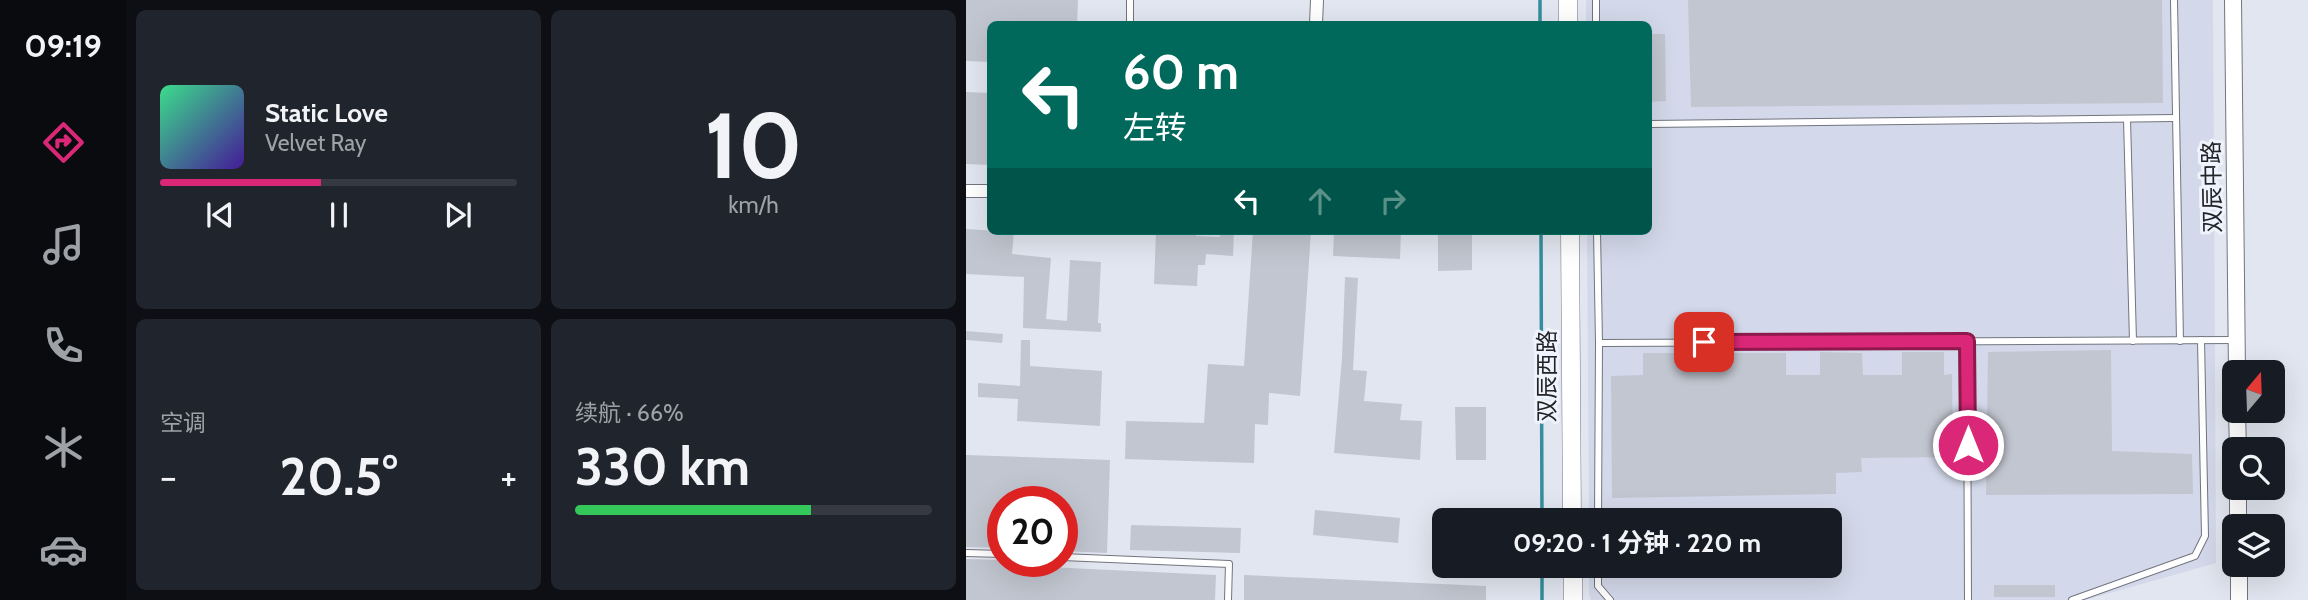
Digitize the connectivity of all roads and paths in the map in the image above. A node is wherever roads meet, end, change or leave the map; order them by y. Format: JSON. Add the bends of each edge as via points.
{"nodes":[{"id":1,"x":1130,"y":0,"type":"edge"},
{"id":2,"x":1317,"y":0,"type":"edge"},
{"id":3,"x":1568,"y":0,"type":"edge"},
{"id":4,"x":1597,"y":0,"type":"edge"},
{"id":5,"x":2174,"y":0,"type":"edge"},
{"id":6,"x":2233,"y":0,"type":"edge"},
{"id":7,"x":1130,"y":21,"type":"edge"},
{"id":8,"x":1316,"y":21,"type":"edge"},
{"id":9,"x":1568,"y":21,"type":"edge"},
{"id":10,"x":1596,"y":21,"type":"edge"},
{"id":11,"x":2175,"y":118,"type":"junction"},
{"id":12,"x":2127,"y":119,"type":"junction"},
{"id":13,"x":1652,"y":124,"type":"edge"},
{"id":14,"x":966,"y":191,"type":"edge"},
{"id":15,"x":987,"y":191,"type":"edge"},
{"id":16,"x":1570,"y":235,"type":"edge"},
{"id":17,"x":1597,"y":235,"type":"edge"},
{"id":18,"x":2201,"y":340,"type":"junction"},
{"id":19,"x":2236,"y":340,"type":"junction"},
{"id":20,"x":1967,"y":341,"type":"junction"},
{"id":21,"x":2133,"y":341,"type":"junction"},
{"id":22,"x":2180,"y":341,"type":"junction"},
{"id":23,"x":1599,"y":343,"type":"junction"},
{"id":24,"x":2237,"y":360,"type":"edge"},
{"id":25,"x":1572,"y":508,"type":"edge"},
{"id":26,"x":1598,"y":508,"type":"edge"},
{"id":27,"x":966,"y":553,"type":"edge"},
{"id":28,"x":987,"y":554,"type":"edge"},
{"id":29,"x":1078,"y":558,"type":"edge"},
{"id":30,"x":2239,"y":577,"type":"edge"},
{"id":31,"x":1573,"y":578,"type":"edge"},
{"id":32,"x":1598,"y":578,"type":"edge"},
{"id":33,"x":1228,"y":600,"type":"edge"},
{"id":34,"x":1573,"y":600,"type":"edge"},
{"id":35,"x":1610,"y":600,"type":"edge"},
{"id":36,"x":1968,"y":600,"type":"edge"},
{"id":37,"x":2072,"y":600,"type":"edge"},
{"id":38,"x":2239,"y":600,"type":"edge"}],
"edges":[{"from":1,"to":7,"type":"lane"},
{"from":2,"to":8,"type":"street"},
{"from":3,"to":9,"type":"main road"},
{"from":4,"to":10,"type":"lane"},
{"from":5,"to":11,"type":"lane"},
{"from":6,"to":19,"type":"street","name":"双辰中路"},
{"from":11,"to":12,"type":"lane"},
{"from":11,"to":22,"type":"lane"},
{"from":12,"to":13,"type":"lane"},
{"from":12,"to":21,"type":"lane"},
{"from":14,"to":15,"type":"street"},
{"from":16,"to":25,"type":"main road","name":"双辰西路"},
{"from":17,"to":23,"type":"lane"},
{"from":18,"to":19,"type":"lane"},
{"from":18,"to":22,"type":"lane"},
{"from":18,"to":37,"type":"lane","via":[[2205,536],[2195,556]]},
{"from":19,"to":24,"type":"street","name":"双辰中路"},
{"from":20,"to":21,"type":"lane"},
{"from":20,"to":23,"type":"lane"},
{"from":20,"to":36,"type":"lane"},
{"from":21,"to":22,"type":"lane"},
{"from":23,"to":26,"type":"lane"},
{"from":27,"to":28,"type":"lane"},
{"from":29,"to":33,"type":"lane","via":[[1229,564]]},
{"from":30,"to":38,"type":"street"},
{"from":31,"to":34,"type":"main road"},
{"from":32,"to":35,"type":"lane","via":[[1598,586]]}]}
